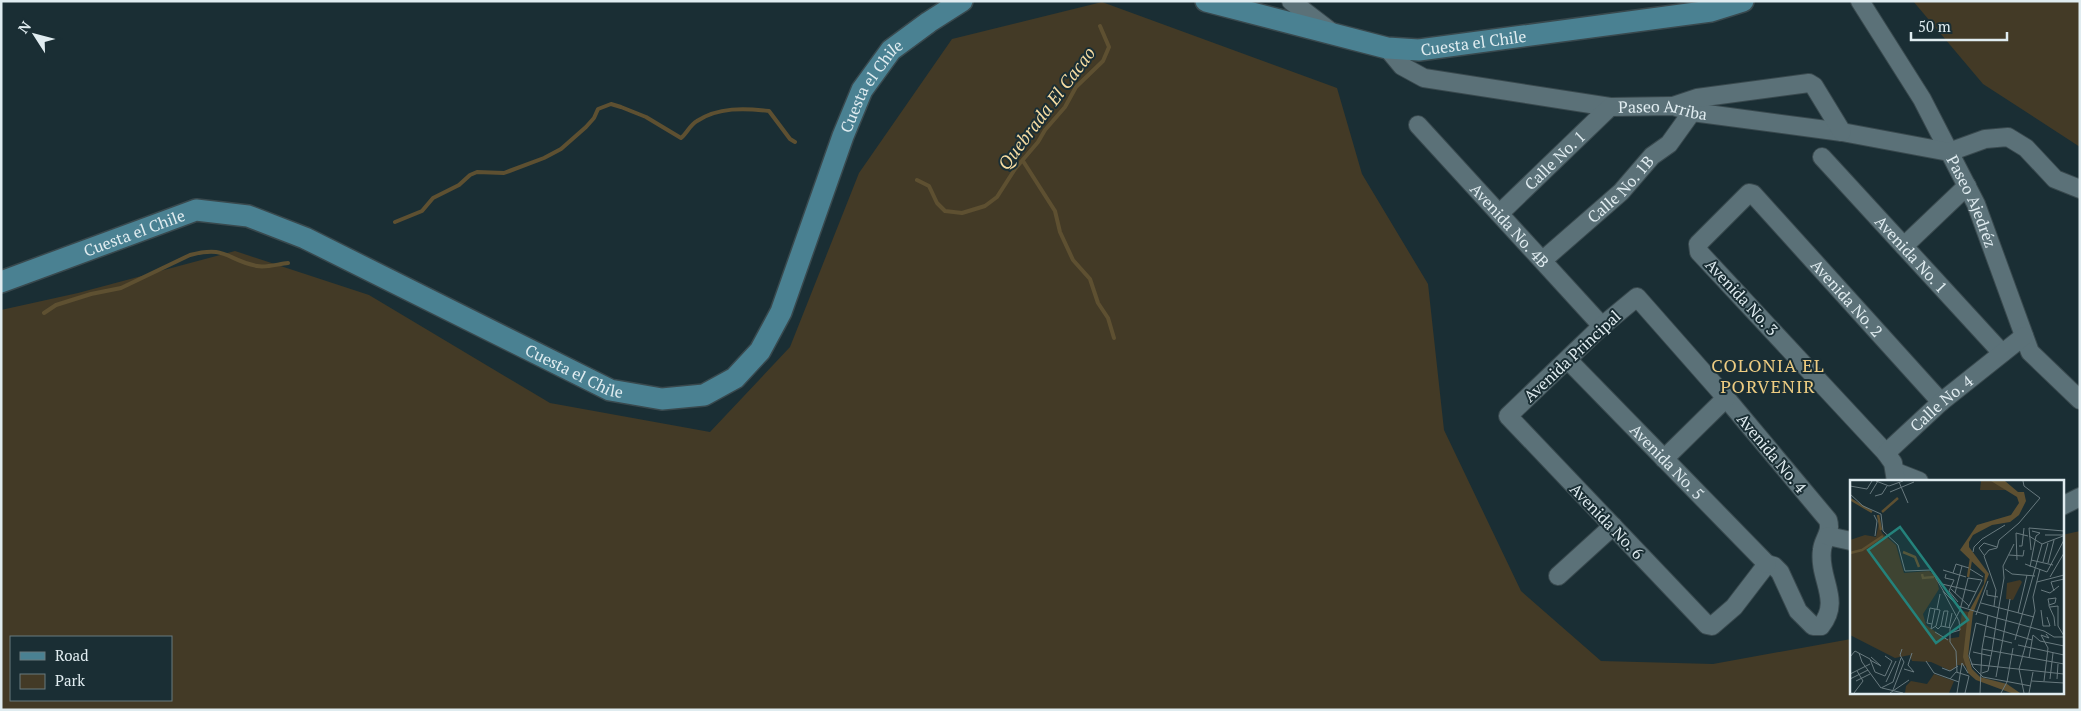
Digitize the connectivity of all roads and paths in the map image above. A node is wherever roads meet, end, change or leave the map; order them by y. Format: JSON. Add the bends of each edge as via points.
{"nodes":[{"id":1,"x":962,"y":1,"type":"edge"},
{"id":2,"x":1206,"y":1,"type":"edge"},
{"id":3,"x":1291,"y":1,"type":"edge"},
{"id":4,"x":1743,"y":1,"type":"edge"},
{"id":5,"x":1860,"y":1,"type":"edge"},
{"id":6,"x":1334,"y":34,"type":"junction"},
{"id":7,"x":1387,"y":48,"type":"junction"},
{"id":8,"x":1673,"y":106,"type":"junction"},
{"id":9,"x":1610,"y":107,"type":"junction"},
{"id":10,"x":1692,"y":112,"type":"junction"},
{"id":11,"x":1418,"y":125,"type":"dead end"},
{"id":12,"x":1842,"y":132,"type":"junction"},
{"id":13,"x":1949,"y":152,"type":"junction"},
{"id":14,"x":1822,"y":157,"type":"dead end"},
{"id":15,"x":1966,"y":186,"type":"junction"},
{"id":16,"x":2080,"y":189,"type":"edge"},
{"id":17,"x":1500,"y":213,"type":"junction"},
{"id":18,"x":1904,"y":246,"type":"junction"},
{"id":19,"x":1699,"y":252,"type":"joint"},
{"id":20,"x":1543,"y":260,"type":"junction"},
{"id":21,"x":1,"y":282,"type":"edge"},
{"id":22,"x":1636,"y":297,"type":"joint"},
{"id":23,"x":1602,"y":326,"type":"junction"},
{"id":24,"x":2024,"y":336,"type":"junction"},
{"id":25,"x":2002,"y":353,"type":"junction"},
{"id":26,"x":1568,"y":360,"type":"junction"},
{"id":27,"x":1726,"y":398,"type":"junction"},
{"id":28,"x":2080,"y":400,"type":"edge"},
{"id":29,"x":1941,"y":402,"type":"junction"},
{"id":30,"x":1508,"y":416,"type":"joint"},
{"id":31,"x":1886,"y":452,"type":"junction"},
{"id":32,"x":1664,"y":459,"type":"junction"},
{"id":33,"x":1896,"y":477,"type":"edge"},
{"id":34,"x":1913,"y":480,"type":"edge"},
{"id":35,"x":2080,"y":497,"type":"edge"},
{"id":36,"x":2064,"y":505,"type":"edge"},
{"id":37,"x":1613,"y":526,"type":"junction"},
{"id":38,"x":1828,"y":528,"type":"junction"},
{"id":39,"x":1850,"y":540,"type":"edge"},
{"id":40,"x":1767,"y":564,"type":"junction"},
{"id":41,"x":1558,"y":576,"type":"dead end"}],
"edges":[{"from":1,"to":21,"type":"main road","name":"Cuesta el Chile","via":[[890,50],[862,90],[781,312],[760,351],[735,378],[704,395],[662,400],[610,390],[305,238],[248,216],[196,210]]},
{"from":2,"to":6,"type":"main road","name":"Cuesta el Chile"},
{"from":3,"to":6,"type":"street"},
{"from":4,"to":7,"type":"main road","name":"Cuesta el Chile","via":[[1711,11],[1419,50]]},
{"from":5,"to":13,"type":"street","name":"Paseo Ajedréz","via":[[1922,99]]},
{"from":6,"to":7,"type":"main road","name":"Cuesta el Chile"},
{"from":7,"to":9,"type":"street","name":"Paseo Arriba","via":[[1402,66],[1424,78]]},
{"from":8,"to":9,"type":"street","name":"Paseo Arriba"},
{"from":8,"to":10,"type":"street","name":"Paseo Arriba"},
{"from":8,"to":12,"type":"street","via":[[1697,98],[1808,83],[1814,86]]},
{"from":9,"to":17,"type":"street","name":"Calle No. 1"},
{"from":10,"to":12,"type":"street","name":"Paseo Arriba"},
{"from":10,"to":20,"type":"street","name":"Calle No. 1B","via":[[1669,144],[1652,156],[1621,192]]},
{"from":11,"to":17,"type":"street","name":"Avenida No. 4B"},
{"from":12,"to":13,"type":"street","name":"Paseo Arriba"},
{"from":13,"to":15,"type":"street","name":"Paseo Ajedréz"},
{"from":13,"to":16,"type":"street","via":[[1985,139],[2008,137],[2026,148],[2056,179]]},
{"from":14,"to":18,"type":"street","name":"Avenida No. 1"},
{"from":15,"to":18,"type":"street"},
{"from":15,"to":24,"type":"street","name":"Paseo Ajedréz","via":[[1976,204]]},
{"from":17,"to":20,"type":"street","name":"Avenida No. 4B"},
{"from":18,"to":25,"type":"street","name":"Avenida No. 1"},
{"from":19,"to":29,"type":"street","name":"Avenida No. 2","via":[[1698,244],[1749,193],[1753,194]]},
{"from":19,"to":31,"type":"street","name":"Avenida No. 3"},
{"from":20,"to":23,"type":"street","name":"Avenida No. 4B"},
{"from":22,"to":23,"type":"street","name":"Avenida Principal"},
{"from":22,"to":27,"type":"street","name":"Avenida No. 4"},
{"from":23,"to":26,"type":"street","name":"Avenida Principal"},
{"from":24,"to":25,"type":"street","name":"Calle No. 4"},
{"from":24,"to":28,"type":"street","name":"Paseo Ajedréz","via":[[2030,352]]},
{"from":25,"to":29,"type":"street","name":"Calle No. 4"},
{"from":26,"to":30,"type":"street","name":"Avenida Principal"},
{"from":26,"to":32,"type":"street","name":"Avenida No. 5"},
{"from":27,"to":32,"type":"street"},
{"from":27,"to":38,"type":"street","name":"Avenida No. 4"},
{"from":29,"to":31,"type":"street","name":"Calle No. 4"},
{"from":30,"to":37,"type":"street","name":"Avenida No. 6"},
{"from":31,"to":33,"type":"street"},
{"from":32,"to":40,"type":"street","name":"Avenida No. 5"},
{"from":33,"to":34,"type":"street"},
{"from":35,"to":36,"type":"street"},
{"from":37,"to":40,"type":"street","name":"Avenida No. 6","via":[[1707,625],[1712,626],[1734,607]]},
{"from":37,"to":41,"type":"street"},
{"from":38,"to":39,"type":"street"},
{"from":38,"to":40,"type":"street","via":[[1822,548],[1822,567],[1831,609],[1821,626],[1813,626],[1802,616],[1780,572]]}]}
